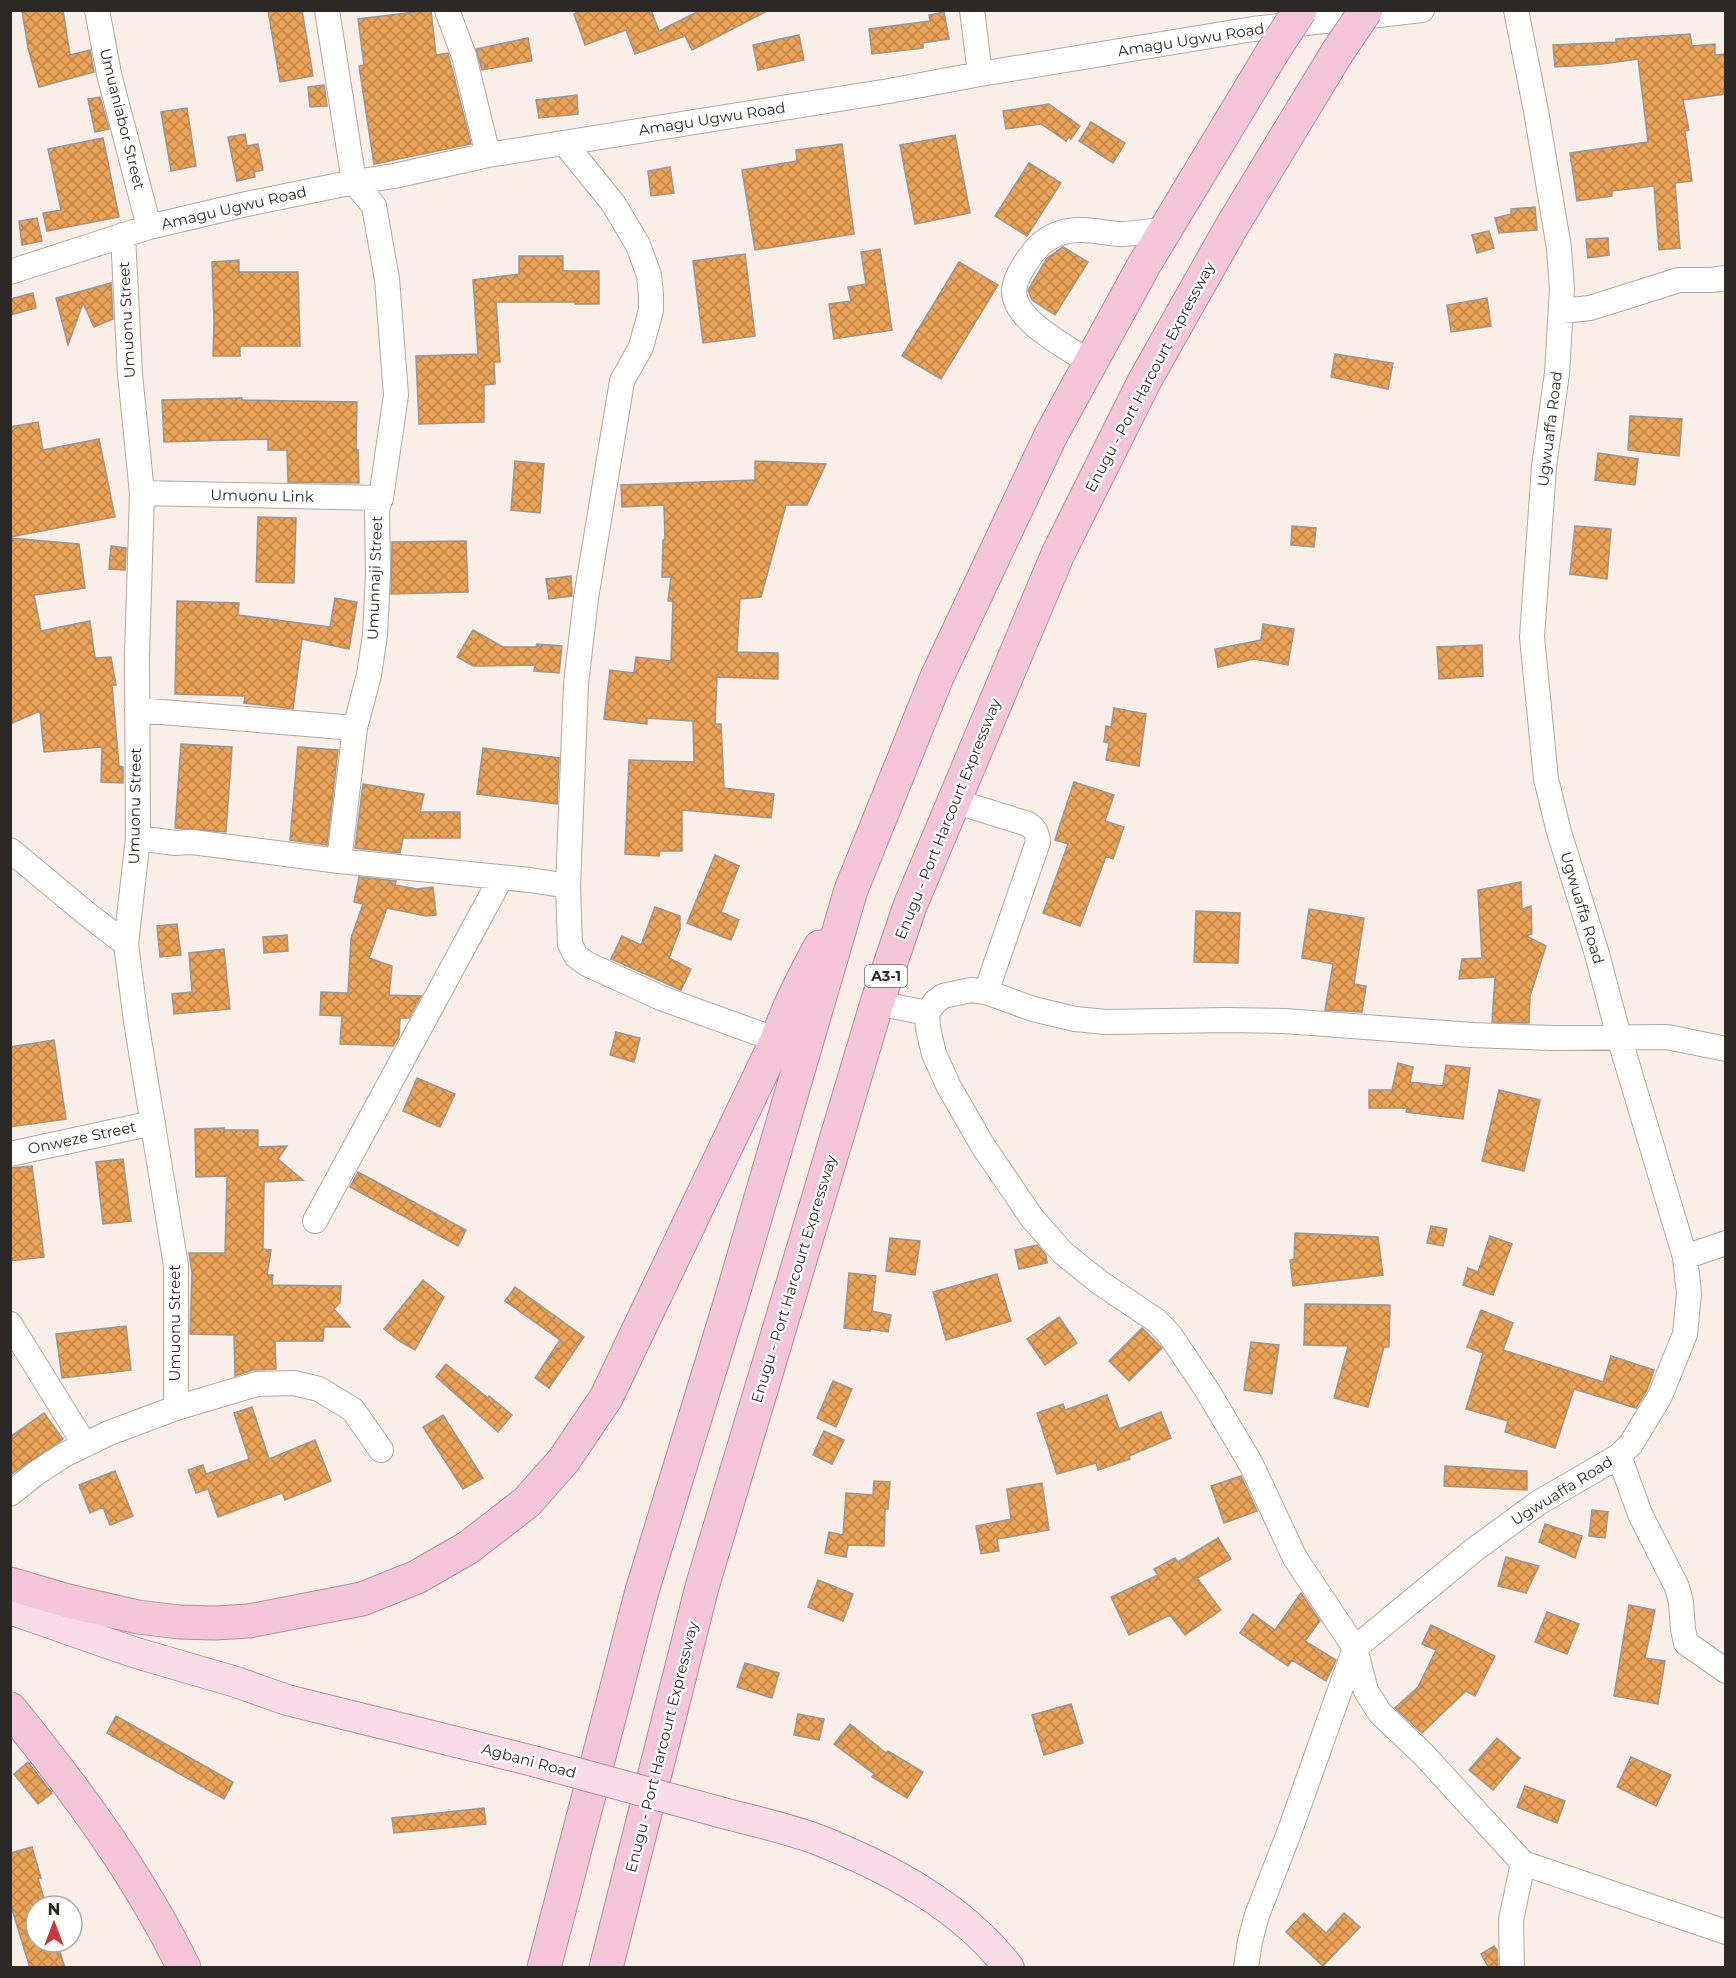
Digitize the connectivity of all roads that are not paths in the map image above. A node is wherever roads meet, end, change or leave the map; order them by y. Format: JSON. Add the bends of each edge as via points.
{"nodes":[{"id":1,"x":97,"y":10,"type":"edge"},
{"id":2,"x":327,"y":10,"type":"edge"},
{"id":3,"x":447,"y":10,"type":"edge"},
{"id":4,"x":972,"y":10,"type":"edge"},
{"id":5,"x":1300,"y":10,"type":"edge"},
{"id":6,"x":1366,"y":10,"type":"edge"},
{"id":7,"x":1422,"y":10,"type":"edge"},
{"id":8,"x":1516,"y":10,"type":"edge"},
{"id":9,"x":980,"y":74,"type":"junction"},
{"id":10,"x":565,"y":144,"type":"junction"},
{"id":11,"x":488,"y":154,"type":"junction"},
{"id":12,"x":354,"y":182,"type":"junction"},
{"id":13,"x":149,"y":227,"type":"junction"},
{"id":14,"x":1166,"y":229,"type":"junction"},
{"id":15,"x":123,"y":235,"type":"junction"},
{"id":16,"x":10,"y":272,"type":"edge"},
{"id":17,"x":1725,"y":278,"type":"edge"},
{"id":18,"x":1562,"y":311,"type":"junction"},
{"id":19,"x":1089,"y":362,"type":"junction"},
{"id":20,"x":142,"y":494,"type":"junction"},
{"id":21,"x":381,"y":498,"type":"junction"},
{"id":22,"x":137,"y":710,"type":"junction"},
{"id":23,"x":355,"y":728,"type":"junction"},
{"id":24,"x":954,"y":801,"type":"junction"},
{"id":25,"x":138,"y":838,"type":"junction"},
{"id":26,"x":10,"y":850,"type":"edge"},
{"id":27,"x":339,"y":861,"type":"junction"},
{"id":28,"x":501,"y":878,"type":"junction"},
{"id":29,"x":568,"y":886,"type":"junction"},
{"id":30,"x":851,"y":890,"type":"junction"},
{"id":31,"x":126,"y":944,"type":"junction"},
{"id":32,"x":986,"y":992,"type":"junction"},
{"id":33,"x":877,"y":1003,"type":"junction"},
{"id":34,"x":927,"y":1013,"type":"junction"},
{"id":35,"x":1619,"y":1037,"type":"junction"},
{"id":36,"x":777,"y":1040,"type":"junction"},
{"id":37,"x":1725,"y":1049,"type":"edge"},
{"id":38,"x":153,"y":1123,"type":"junction"},
{"id":39,"x":10,"y":1154,"type":"edge"},
{"id":40,"x":315,"y":1221,"type":"dead end"},
{"id":41,"x":1725,"y":1243,"type":"edge"},
{"id":42,"x":1685,"y":1257,"type":"junction"},
{"id":43,"x":10,"y":1324,"type":"edge"},
{"id":44,"x":176,"y":1408,"type":"junction"},
{"id":45,"x":85,"y":1445,"type":"junction"},
{"id":46,"x":381,"y":1450,"type":"dead end"},
{"id":47,"x":1619,"y":1456,"type":"junction"},
{"id":48,"x":10,"y":1494,"type":"edge"},
{"id":49,"x":13,"y":1602,"type":"edge"},
{"id":50,"x":1354,"y":1648,"type":"junction"},
{"id":51,"x":1725,"y":1671,"type":"edge"},
{"id":52,"x":10,"y":1709,"type":"edge"},
{"id":53,"x":1523,"y":1863,"type":"junction"},
{"id":54,"x":1725,"y":1932,"type":"edge"},
{"id":55,"x":184,"y":1968,"type":"edge"},
{"id":56,"x":544,"y":1968,"type":"edge"},
{"id":57,"x":606,"y":1968,"type":"edge"},
{"id":58,"x":1009,"y":1968,"type":"edge"},
{"id":59,"x":1246,"y":1968,"type":"edge"},
{"id":60,"x":1512,"y":1968,"type":"edge"}],
"edges":[{"from":1,"to":13,"type":"street","name":"Umuaniabor Street"},
{"from":2,"to":12,"type":"street"},
{"from":3,"to":11,"type":"street","via":[[464,56]]},
{"from":4,"to":9,"type":"street"},
{"from":5,"to":14,"type":"highway","bridge":true},
{"from":6,"to":24,"type":"highway","name":"Enugu - Port Harcourt Expressway","number":"A3-1","bridge":true,"via":[[1232,226],[1140,391],[1058,554]]},
{"from":7,"to":9,"type":"street","name":"Amagu Ugwu Road","via":[[1253,29]]},
{"from":8,"to":18,"type":"street","name":"Ugwuaffa Road","via":[[1559,248]]},
{"from":9,"to":10,"type":"street","name":"Amagu Ugwu Road"},
{"from":10,"to":11,"type":"street","name":"Amagu Ugwu Road"},
{"from":10,"to":29,"type":"street","via":[[613,203],[638,245],[649,275],[651,295],[641,347],[622,381],[586,598],[576,684]]},
{"from":11,"to":12,"type":"street","name":"Amagu Ugwu Road"},
{"from":12,"to":13,"type":"street","name":"Amagu Ugwu Road"},
{"from":12,"to":21,"type":"street","name":"Umunnaji Street","via":[[374,206],[393,337],[396,395]]},
{"from":13,"to":15,"type":"street","name":"Amagu Ugwu Road"},
{"from":14,"to":19,"type":"highway"},
{"from":14,"to":19,"type":"street","via":[[1124,234],[1066,231],[1050,236],[1033,251],[1019,273],[1015,300],[1023,312],[1035,325]]},
{"from":15,"to":16,"type":"street","name":"Amagu Ugwu Road"},
{"from":15,"to":20,"type":"street","name":"Umuonu Street","via":[[130,374]]},
{"from":17,"to":18,"type":"street","via":[[1679,280],[1590,308]]},
{"from":18,"to":35,"type":"street","name":"Ugwuaffa Road","via":[[1534,592],[1534,667],[1546,779]]},
{"from":19,"to":30,"type":"highway","via":[[937,677]]},
{"from":20,"to":21,"type":"street","name":"Umuonu Link"},
{"from":20,"to":22,"type":"street","name":"Umuonu Street"},
{"from":21,"to":23,"type":"street","name":"Umunnaji Street","via":[[377,509],[375,635]]},
{"from":22,"to":23,"type":"street"},
{"from":22,"to":25,"type":"street","name":"Umuonu Street"},
{"from":23,"to":27,"type":"street","name":"Umunnaji Street"},
{"from":24,"to":32,"type":"street","via":[[1028,824],[1038,835]]},
{"from":24,"to":33,"type":"highway","name":"Enugu - Port Harcourt Expressway","number":"A3-1","via":[[910,906]]},
{"from":25,"to":27,"type":"street"},
{"from":25,"to":31,"type":"street","name":"Umuonu Street"},
{"from":26,"to":31,"type":"street"},
{"from":27,"to":28,"type":"street"},
{"from":28,"to":29,"type":"street"},
{"from":28,"to":40,"type":"street"},
{"from":29,"to":36,"type":"street","via":[[570,944],[576,956],[661,998]]},
{"from":30,"to":36,"type":"highway","via":[[804,976]]},
{"from":30,"to":56,"type":"highway","via":[[642,1591]]},
{"from":31,"to":38,"type":"street","name":"Umuonu Street"},
{"from":32,"to":34,"type":"street","via":[[959,991],[943,996]]},
{"from":32,"to":35,"type":"street","via":[[1033,1009],[1106,1022],[1227,1020],[1472,1035]]},
{"from":33,"to":34,"type":"street"},
{"from":33,"to":57,"type":"highway","name":"Enugu - Port Harcourt Expressway","number":"A3-1","via":[[702,1587]]},
{"from":34,"to":50,"type":"street","via":[[939,1065],[989,1155],[1032,1218],[1063,1253],[1157,1321],[1170,1335],[1251,1464],[1295,1558]]},
{"from":35,"to":37,"type":"street","via":[[1667,1037]]},
{"from":35,"to":42,"type":"street","name":"Ugwuaffa Road"},
{"from":36,"to":49,"type":"highway","via":[[606,1398],[564,1460],[527,1502],[469,1548],[417,1577],[362,1599],[249,1621],[179,1622],[68,1601]]},
{"from":38,"to":39,"type":"street","name":"Onweze Street"},
{"from":38,"to":44,"type":"street","name":"Umuonu Street","via":[[176,1266]]},
{"from":41,"to":42,"type":"street"},
{"from":42,"to":47,"type":"street","name":"Ugwuaffa Road","via":[[1689,1293],[1685,1334],[1660,1396],[1631,1444]]},
{"from":43,"to":45,"type":"street"},
{"from":44,"to":45,"type":"street"},
{"from":44,"to":46,"type":"street","via":[[256,1384],[294,1383],[319,1389],[353,1410]]},
{"from":45,"to":48,"type":"street","via":[[64,1455]]},
{"from":47,"to":50,"type":"street","name":"Ugwuaffa Road","via":[[1538,1503]]},
{"from":47,"to":51,"type":"street","via":[[1640,1514],[1677,1587],[1686,1642]]},
{"from":49,"to":58,"type":"main road","name":"Agbani Road","bridge":true,"via":[[133,1652],[287,1700],[533,1761],[814,1839],[906,1880],[960,1919]]},
{"from":50,"to":53,"type":"street","via":[[1372,1703]]},
{"from":50,"to":59,"type":"street","via":[[1257,1915]]},
{"from":52,"to":55,"type":"highway","via":[[104,1831],[166,1930]]},
{"from":53,"to":54,"type":"street"},
{"from":53,"to":60,"type":"street","via":[[1511,1920]]}]}
